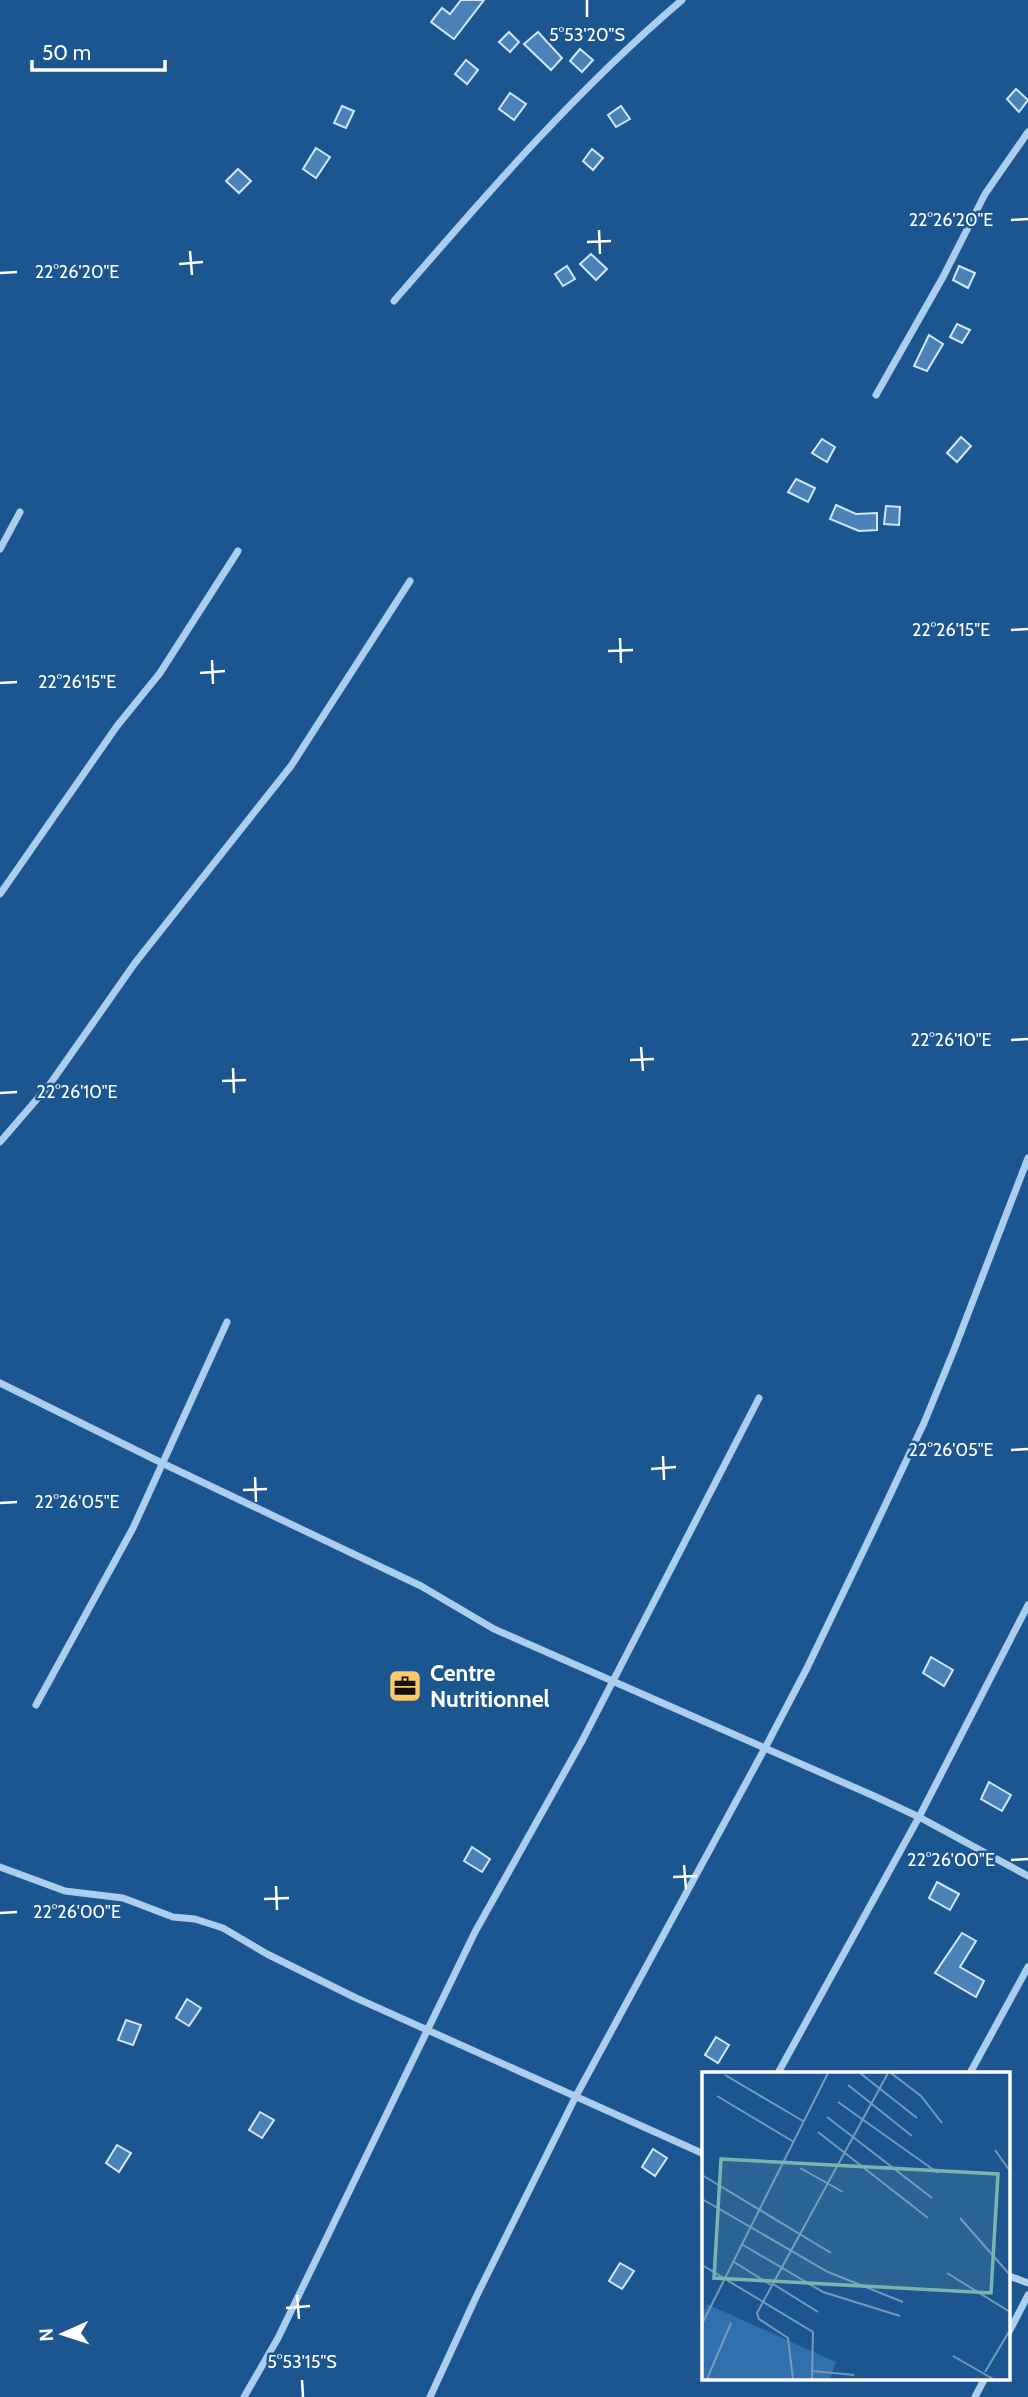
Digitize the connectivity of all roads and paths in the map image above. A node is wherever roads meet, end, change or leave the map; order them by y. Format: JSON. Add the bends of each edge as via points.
{"nodes":[{"id":1,"x":682,"y":0,"type":"edge"},
{"id":2,"x":1028,"y":132,"type":"edge"},
{"id":3,"x":394,"y":301,"type":"dead end"},
{"id":4,"x":876,"y":395,"type":"dead end"},
{"id":5,"x":20,"y":512,"type":"dead end"},
{"id":6,"x":0,"y":549,"type":"edge"},
{"id":7,"x":238,"y":551,"type":"dead end"},
{"id":8,"x":410,"y":581,"type":"dead end"},
{"id":9,"x":0,"y":894,"type":"edge"},
{"id":10,"x":0,"y":1142,"type":"edge"},
{"id":11,"x":1028,"y":1158,"type":"edge"},
{"id":12,"x":227,"y":1322,"type":"dead end"},
{"id":13,"x":0,"y":1383,"type":"edge"},
{"id":14,"x":758,"y":1398,"type":"dead end"},
{"id":15,"x":164,"y":1464,"type":"junction"},
{"id":16,"x":1028,"y":1605,"type":"edge"},
{"id":17,"x":614,"y":1680,"type":"junction"},
{"id":18,"x":36,"y":1705,"type":"dead end"},
{"id":19,"x":765,"y":1748,"type":"junction"},
{"id":20,"x":919,"y":1817,"type":"junction"},
{"id":21,"x":0,"y":1867,"type":"edge"},
{"id":22,"x":1028,"y":1876,"type":"edge"},
{"id":23,"x":1028,"y":1967,"type":"edge"},
{"id":24,"x":426,"y":2031,"type":"junction"},
{"id":25,"x":779,"y":2072,"type":"edge"},
{"id":26,"x":971,"y":2072,"type":"edge"},
{"id":27,"x":576,"y":2096,"type":"junction"},
{"id":28,"x":702,"y":2153,"type":"edge"},
{"id":29,"x":1010,"y":2276,"type":"edge"},
{"id":30,"x":1028,"y":2283,"type":"edge"},
{"id":31,"x":1028,"y":2295,"type":"edge"},
{"id":32,"x":1010,"y":2330,"type":"edge"},
{"id":33,"x":984,"y":2380,"type":"edge"},
{"id":34,"x":244,"y":2397,"type":"edge"},
{"id":35,"x":430,"y":2397,"type":"edge"},
{"id":36,"x":975,"y":2397,"type":"edge"}],
"edges":[{"from":1,"to":3,"type":"street","via":[[553,123]]},
{"from":2,"to":4,"type":"street","via":[[985,194]]},
{"from":5,"to":6,"type":"street"},
{"from":7,"to":9,"type":"street","via":[[160,673],[117,726]]},
{"from":8,"to":10,"type":"street","via":[[291,766],[149,944],[50,1084]]},
{"from":11,"to":19,"type":"street","via":[[924,1423]]},
{"from":12,"to":15,"type":"street"},
{"from":13,"to":15,"type":"street"},
{"from":14,"to":17,"type":"street"},
{"from":15,"to":17,"type":"street","via":[[421,1586],[494,1629]]},
{"from":15,"to":18,"type":"street","via":[[134,1528]]},
{"from":16,"to":20,"type":"street"},
{"from":17,"to":19,"type":"street"},
{"from":17,"to":24,"type":"street"},
{"from":19,"to":20,"type":"street"},
{"from":19,"to":27,"type":"street"},
{"from":20,"to":22,"type":"street"},
{"from":20,"to":25,"type":"street"},
{"from":21,"to":24,"type":"street","via":[[65,1891],[136,1901],[164,1914],[223,1928]]},
{"from":23,"to":26,"type":"street"},
{"from":24,"to":27,"type":"street"},
{"from":24,"to":34,"type":"street","via":[[278,2338]]},
{"from":27,"to":28,"type":"street"},
{"from":27,"to":35,"type":"street"},
{"from":29,"to":30,"type":"street"},
{"from":31,"to":32,"type":"street"},
{"from":33,"to":36,"type":"street"}]}
